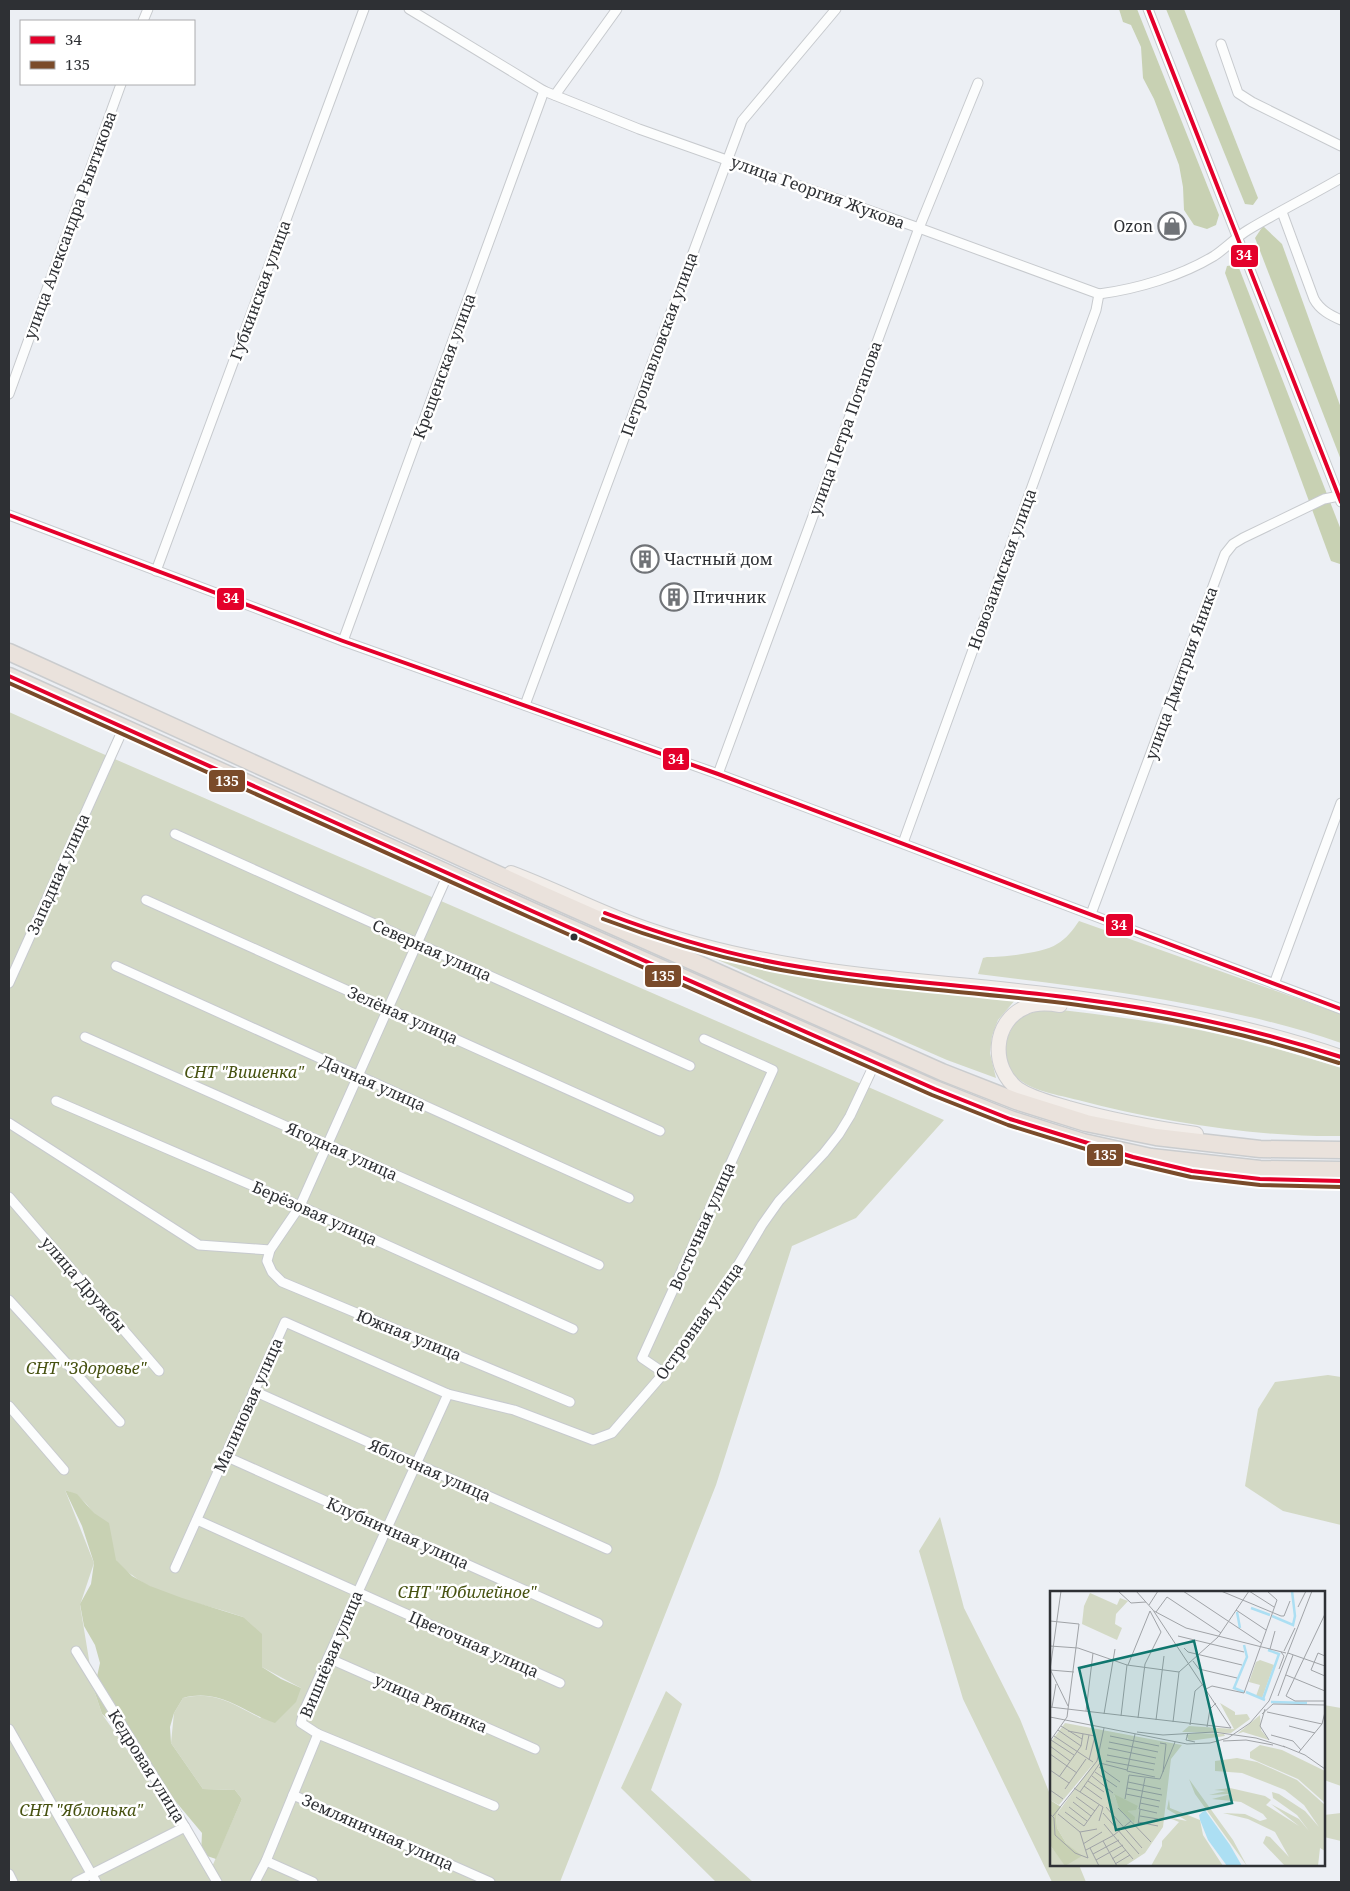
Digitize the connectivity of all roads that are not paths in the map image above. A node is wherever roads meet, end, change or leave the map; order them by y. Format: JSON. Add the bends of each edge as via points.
{"nodes":[{"id":1,"x":364,"y":9,"type":"edge"},
{"id":2,"x":409,"y":9,"type":"edge"},
{"id":3,"x":617,"y":9,"type":"edge"},
{"id":4,"x":836,"y":9,"type":"edge"},
{"id":5,"x":1148,"y":9,"type":"edge"},
{"id":6,"x":1221,"y":44,"type":"dead end"},
{"id":7,"x":978,"y":83,"type":"dead end"},
{"id":8,"x":120,"y":85,"type":"edge"},
{"id":9,"x":544,"y":91,"type":"junction"},
{"id":10,"x":555,"y":95,"type":"junction"},
{"id":11,"x":1341,"y":146,"type":"edge"},
{"id":12,"x":727,"y":160,"type":"junction"},
{"id":13,"x":1341,"y":178,"type":"edge"},
{"id":14,"x":1282,"y":212,"type":"junction"},
{"id":15,"x":919,"y":228,"type":"junction"},
{"id":16,"x":1237,"y":237,"type":"junction"},
{"id":17,"x":1099,"y":294,"type":"junction"},
{"id":18,"x":1341,"y":320,"type":"edge"},
{"id":19,"x":9,"y":394,"type":"edge"},
{"id":20,"x":1340,"y":499,"type":"edge"},
{"id":21,"x":9,"y":515,"type":"edge"},
{"id":22,"x":156,"y":570,"type":"junction"},
{"id":23,"x":343,"y":641,"type":"junction"},
{"id":24,"x":9,"y":652,"type":"edge"},
{"id":25,"x":9,"y":676,"type":"edge"},
{"id":26,"x":60,"y":676,"type":"junction"},
{"id":27,"x":52,"y":695,"type":"junction"},
{"id":28,"x":525,"y":705,"type":"junction"},
{"id":29,"x":124,"y":727,"type":"junction"},
{"id":30,"x":718,"y":774,"type":"junction"},
{"id":31,"x":1341,"y":803,"type":"edge"},
{"id":32,"x":175,"y":834,"type":"dead end"},
{"id":33,"x":407,"y":834,"type":"junction"},
{"id":34,"x":903,"y":843,"type":"junction"},
{"id":35,"x":448,"y":874,"type":"junction"},
{"id":36,"x":146,"y":900,"type":"dead end"},
{"id":37,"x":1091,"y":914,"type":"junction"},
{"id":38,"x":417,"y":943,"type":"junction"},
{"id":39,"x":116,"y":966,"type":"dead end"},
{"id":40,"x":9,"y":983,"type":"edge"},
{"id":41,"x":1274,"y":984,"type":"junction"},
{"id":42,"x":388,"y":1008,"type":"junction"},
{"id":43,"x":1341,"y":1009,"type":"edge"},
{"id":44,"x":1173,"y":1014,"type":"junction"},
{"id":45,"x":85,"y":1037,"type":"dead end"},
{"id":46,"x":704,"y":1039,"type":"dead end"},
{"id":47,"x":1341,"y":1057,"type":"edge"},
{"id":48,"x":875,"y":1063,"type":"junction"},
{"id":49,"x":690,"y":1066,"type":"dead end"},
{"id":50,"x":358,"y":1076,"type":"junction"},
{"id":51,"x":56,"y":1101,"type":"dead end"},
{"id":52,"x":9,"y":1123,"type":"edge"},
{"id":53,"x":660,"y":1131,"type":"dead end"},
{"id":54,"x":1083,"y":1142,"type":"junction"},
{"id":55,"x":327,"y":1145,"type":"junction"},
{"id":56,"x":1341,"y":1150,"type":"edge"},
{"id":57,"x":1320,"y":1151,"type":"junction"},
{"id":58,"x":1341,"y":1170,"type":"edge"},
{"id":59,"x":1341,"y":1181,"type":"edge"},
{"id":60,"x":9,"y":1197,"type":"edge"},
{"id":61,"x":629,"y":1198,"type":"dead end"},
{"id":62,"x":300,"y":1206,"type":"junction"},
{"id":63,"x":270,"y":1250,"type":"junction"},
{"id":64,"x":599,"y":1264,"type":"dead end"},
{"id":65,"x":9,"y":1300,"type":"edge"},
{"id":66,"x":573,"y":1329,"type":"dead end"},
{"id":67,"x":159,"y":1371,"type":"dead end"},
{"id":68,"x":664,"y":1373,"type":"junction"},
{"id":69,"x":254,"y":1391,"type":"junction"},
{"id":70,"x":448,"y":1394,"type":"junction"},
{"id":71,"x":570,"y":1402,"type":"dead end"},
{"id":72,"x":9,"y":1406,"type":"edge"},
{"id":73,"x":120,"y":1422,"type":"dead end"},
{"id":74,"x":225,"y":1456,"type":"junction"},
{"id":75,"x":416,"y":1464,"type":"junction"},
{"id":76,"x":64,"y":1470,"type":"dead end"},
{"id":77,"x":197,"y":1520,"type":"junction"},
{"id":78,"x":387,"y":1527,"type":"junction"},
{"id":79,"x":607,"y":1549,"type":"dead end"},
{"id":80,"x":175,"y":1568,"type":"dead end"},
{"id":81,"x":358,"y":1591,"type":"junction"},
{"id":82,"x":598,"y":1623,"type":"dead end"},
{"id":83,"x":76,"y":1650,"type":"dead end"},
{"id":84,"x":328,"y":1658,"type":"junction"},
{"id":85,"x":560,"y":1683,"type":"dead end"},
{"id":86,"x":9,"y":1728,"type":"edge"},
{"id":87,"x":318,"y":1734,"type":"junction"},
{"id":88,"x":535,"y":1749,"type":"dead end"},
{"id":89,"x":293,"y":1795,"type":"junction"},
{"id":90,"x":494,"y":1806,"type":"dead end"},
{"id":91,"x":185,"y":1827,"type":"junction"},
{"id":92,"x":266,"y":1861,"type":"junction"},
{"id":93,"x":9,"y":1874,"type":"edge"},
{"id":94,"x":94,"y":1878,"type":"edge"},
{"id":95,"x":13,"y":1882,"type":"edge"},
{"id":96,"x":76,"y":1882,"type":"edge"},
{"id":97,"x":217,"y":1882,"type":"edge"},
{"id":98,"x":255,"y":1882,"type":"edge"},
{"id":99,"x":313,"y":1882,"type":"edge"},
{"id":100,"x":490,"y":1882,"type":"edge"}],
"edges":[{"from":1,"to":22,"type":"street","name":"Губкинская улица"},
{"from":2,"to":9,"type":"street","name":"улица Георгия Жукова"},
{"from":3,"to":10,"type":"street"},
{"from":4,"to":12,"type":"street","name":"Петропавловская улица","via":[[742,121]]},
{"from":5,"to":16,"type":"street"},
{"from":6,"to":11,"type":"street","via":[[1238,92]]},
{"from":7,"to":15,"type":"street","name":"улица Петра Потапова"},
{"from":8,"to":19,"type":"street","name":"улица Александра Рывтикова"},
{"from":9,"to":10,"type":"street","name":"улица Георгия Жукова"},
{"from":9,"to":23,"type":"street","name":"Крещенская улица"},
{"from":10,"to":12,"type":"street","name":"улица Георгия Жукова"},
{"from":12,"to":15,"type":"street","name":"улица Георгия Жукова"},
{"from":12,"to":28,"type":"street","name":"Петропавловская улица"},
{"from":13,"to":14,"type":"street","name":"улица Георгия Жукова"},
{"from":14,"to":16,"type":"street","name":"улица Георгия Жукова"},
{"from":14,"to":18,"type":"street","via":[[1314,299],[1323,310]]},
{"from":15,"to":17,"type":"street","name":"улица Георгия Жукова"},
{"from":15,"to":30,"type":"street","name":"улица Петра Потапова"},
{"from":16,"to":17,"type":"street","name":"улица Георгия Жукова","via":[[1216,254],[1189,268],[1126,290]]},
{"from":16,"to":20,"type":"street"},
{"from":17,"to":34,"type":"street","name":"Новозаимская улица"},
{"from":20,"to":37,"type":"street","name":"улица Дмитрия Яника","via":[[1324,499],[1248,535],[1233,544],[1225,554]]},
{"from":21,"to":22,"type":"street"},
{"from":22,"to":23,"type":"street"},
{"from":23,"to":28,"type":"street"},
{"from":24,"to":26,"type":"highway"},
{"from":25,"to":27,"type":"highway"},
{"from":26,"to":27,"type":"highway"},
{"from":26,"to":33,"type":"highway"},
{"from":27,"to":29,"type":"highway"},
{"from":28,"to":30,"type":"street"},
{"from":29,"to":35,"type":"highway"},
{"from":29,"to":40,"type":"street","name":"Западная улица"},
{"from":30,"to":34,"type":"street"},
{"from":31,"to":41,"type":"street"},
{"from":32,"to":38,"type":"street","name":"Северная улица"},
{"from":33,"to":44,"type":"main road","via":[[538,883],[637,926],[709,948],[842,973],[1051,995]]},
{"from":33,"to":57,"type":"highway","via":[[925,1064],[1016,1101],[1086,1122],[1156,1137],[1260,1149]]},
{"from":34,"to":37,"type":"street"},
{"from":35,"to":38,"type":"street"},
{"from":35,"to":48,"type":"highway"},
{"from":36,"to":42,"type":"street","name":"Зелёная улица"},
{"from":37,"to":41,"type":"street"},
{"from":38,"to":42,"type":"street"},
{"from":38,"to":49,"type":"street","name":"Северная улица"},
{"from":39,"to":50,"type":"street","name":"Дачная улица"},
{"from":41,"to":43,"type":"street"},
{"from":42,"to":50,"type":"street"},
{"from":42,"to":53,"type":"street","name":"Зелёная улица"},
{"from":44,"to":47,"type":"main road","via":[[1267,1035]]},
{"from":44,"to":57,"type":"main road","via":[[1035,1004],[1014,1014],[1004,1027],[998,1044],[1001,1064],[1011,1082],[1025,1093],[1090,1114],[1157,1128]]},
{"from":45,"to":55,"type":"street","name":"Ягодная улица"},
{"from":46,"to":68,"type":"street","name":"Восточная улица","via":[[773,1070],[642,1358]]},
{"from":48,"to":54,"type":"highway","via":[[994,1114]]},
{"from":48,"to":68,"type":"street","name":"Островная улица","via":[[839,1134],[779,1201],[722,1292]]},
{"from":50,"to":55,"type":"street"},
{"from":50,"to":61,"type":"street","name":"Дачная улица"},
{"from":51,"to":62,"type":"street","name":"Берёзовая улица"},
{"from":52,"to":63,"type":"street","via":[[198,1245]]},
{"from":54,"to":58,"type":"highway","via":[[1190,1162],[1288,1170]]},
{"from":54,"to":59,"type":"main road","via":[[1192,1171]]},
{"from":55,"to":62,"type":"street"},
{"from":55,"to":64,"type":"street","name":"Ягодная улица"},
{"from":56,"to":57,"type":"highway"},
{"from":60,"to":67,"type":"street","name":"улица Дружбы"},
{"from":62,"to":63,"type":"street"},
{"from":62,"to":66,"type":"street","name":"Берёзовая улица"},
{"from":63,"to":71,"type":"street","name":"Южная улица","via":[[267,1261],[282,1282]]},
{"from":65,"to":73,"type":"street"},
{"from":68,"to":70,"type":"street","name":"Островная улица","via":[[612,1433],[593,1440],[514,1410]]},
{"from":69,"to":70,"type":"street","name":"Малиновая улица","via":[[285,1322]]},
{"from":69,"to":74,"type":"street","name":"Малиновая улица"},
{"from":69,"to":75,"type":"street","name":"Яблочная улица"},
{"from":70,"to":75,"type":"street","name":"Вишнёвая улица"},
{"from":72,"to":76,"type":"street"},
{"from":74,"to":77,"type":"street","name":"Малиновая улица"},
{"from":74,"to":78,"type":"street","name":"Клубничная улица"},
{"from":75,"to":78,"type":"street","name":"Вишнёвая улица"},
{"from":75,"to":79,"type":"street","name":"Яблочная улица"},
{"from":77,"to":80,"type":"street","name":"Малиновая улица"},
{"from":77,"to":81,"type":"street","name":"Цветочная улица"},
{"from":78,"to":81,"type":"street","name":"Вишнёвая улица"},
{"from":78,"to":82,"type":"street","name":"Клубничная улица"},
{"from":81,"to":84,"type":"street","name":"Вишнёвая улица"},
{"from":81,"to":85,"type":"street","name":"Цветочная улица"},
{"from":83,"to":91,"type":"street","name":"Кедровая улица"},
{"from":84,"to":87,"type":"street","name":"Вишнёвая улица","via":[[301,1723]]},
{"from":84,"to":88,"type":"street","name":"улица Рябинка"},
{"from":86,"to":94,"type":"street"},
{"from":87,"to":89,"type":"street"},
{"from":87,"to":90,"type":"street","name":"Вишнёвая улица"},
{"from":89,"to":92,"type":"street"},
{"from":89,"to":100,"type":"street","name":"Земляничная улица"},
{"from":91,"to":94,"type":"street"},
{"from":91,"to":97,"type":"street","name":"Кедровая улица"},
{"from":92,"to":98,"type":"street"},
{"from":92,"to":99,"type":"street"},
{"from":93,"to":95,"type":"street"},
{"from":94,"to":96,"type":"street"}]}
